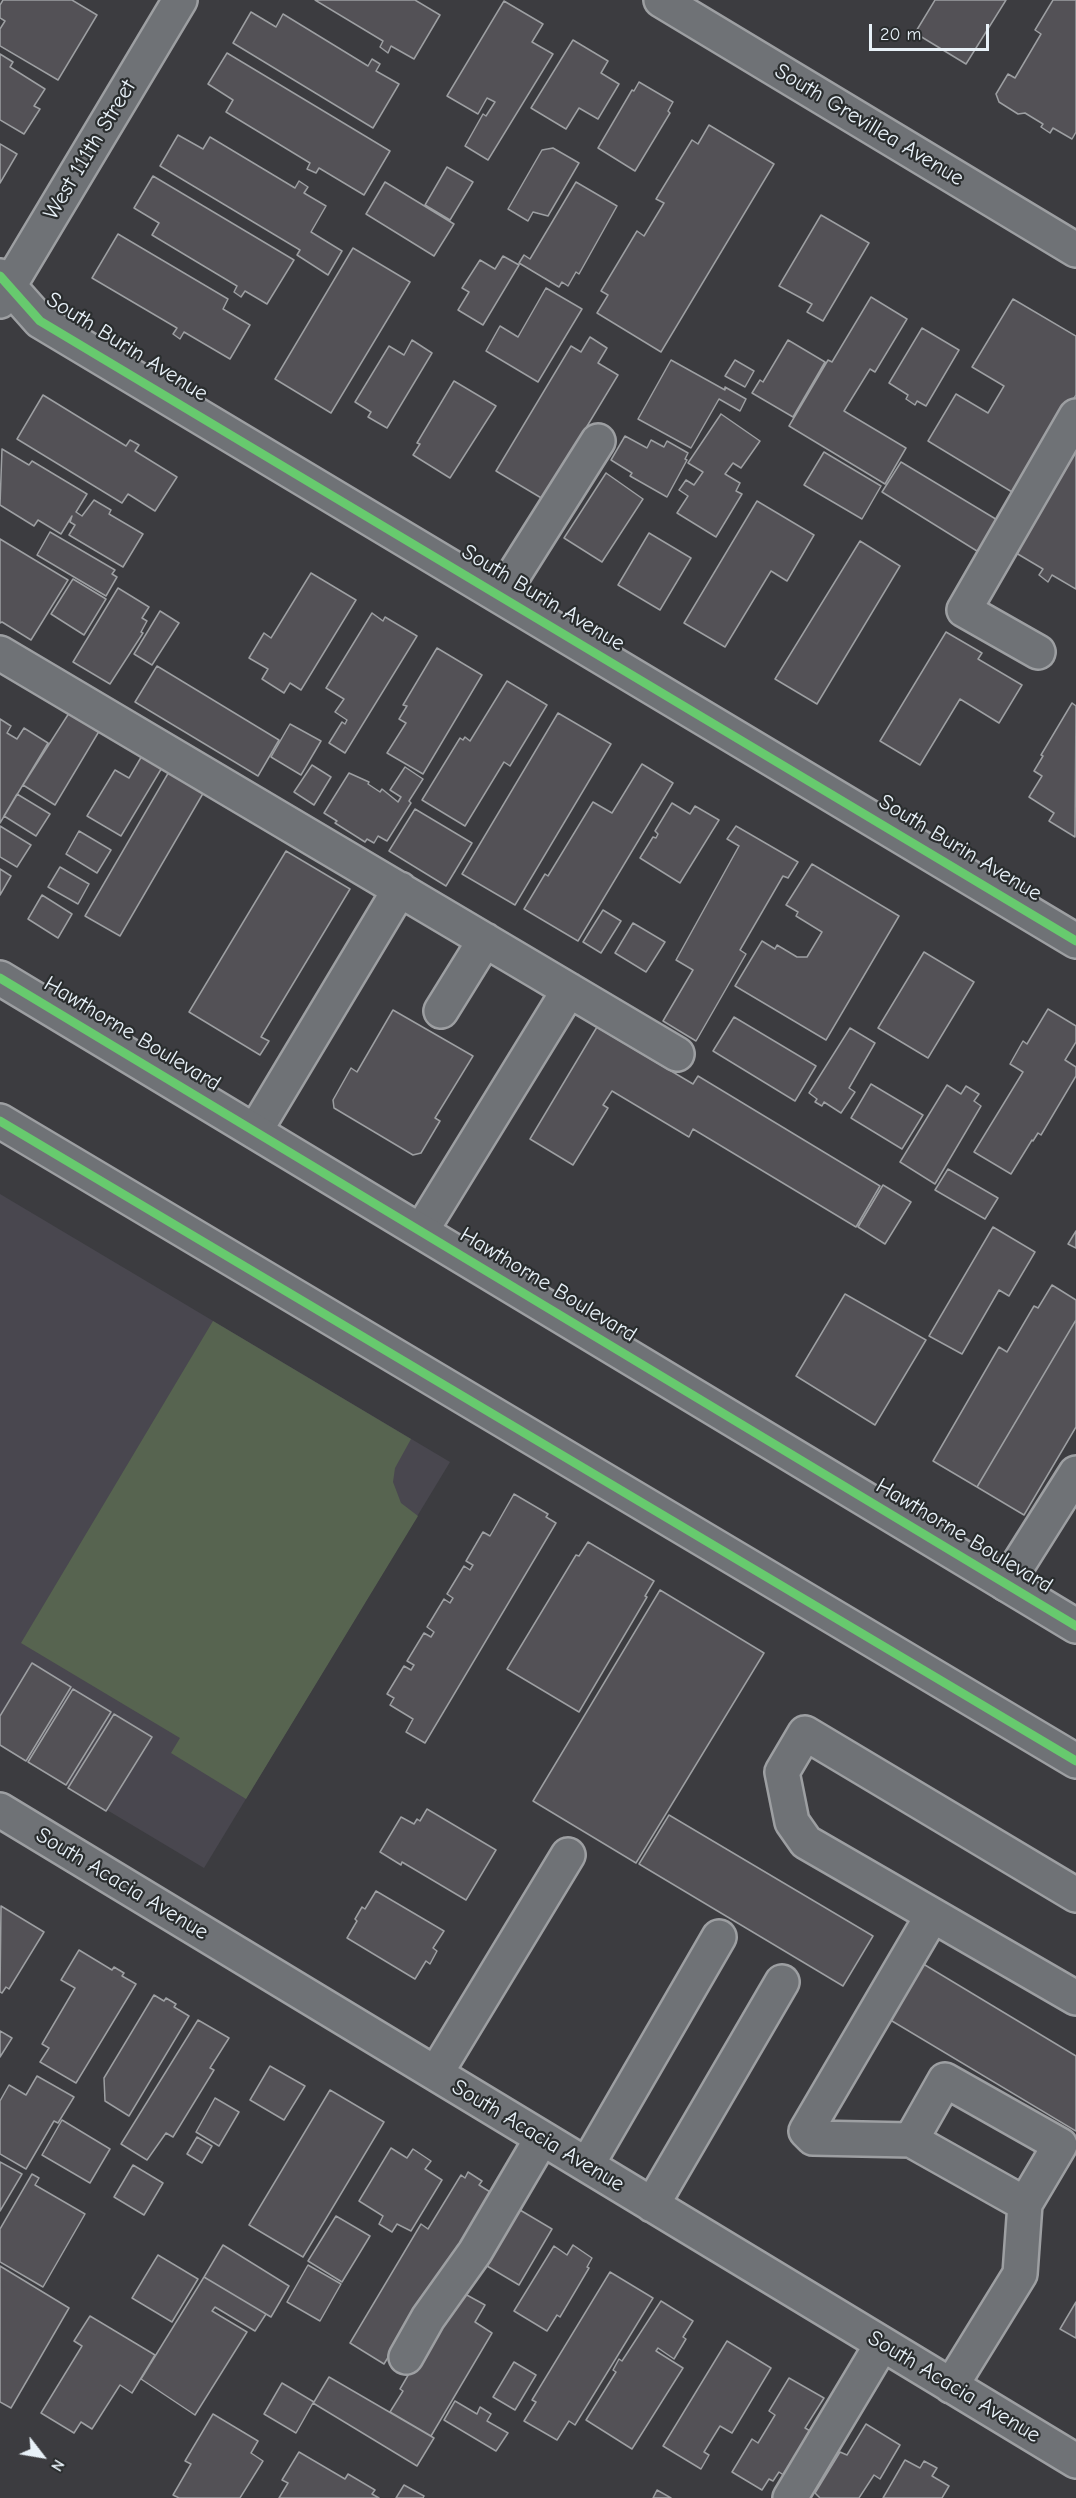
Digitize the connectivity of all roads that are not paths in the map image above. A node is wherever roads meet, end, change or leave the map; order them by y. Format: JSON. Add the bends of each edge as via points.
{"nodes":[{"id":1,"x":180,"y":0,"type":"edge"},
{"id":2,"x":661,"y":0,"type":"edge"},
{"id":3,"x":1076,"y":250,"type":"edge"},
{"id":4,"x":3,"y":288,"type":"edge"},
{"id":5,"x":1076,"y":416,"type":"edge"},
{"id":6,"x":598,"y":441,"type":"dead end"},
{"id":7,"x":501,"y":595,"type":"junction"},
{"id":8,"x":1038,"y":652,"type":"dead end"},
{"id":9,"x":0,"y":653,"type":"edge"},
{"id":10,"x":400,"y":889,"type":"junction"},
{"id":11,"x":485,"y":940,"type":"junction"},
{"id":12,"x":1076,"y":941,"type":"edge"},
{"id":13,"x":0,"y":978,"type":"edge"},
{"id":14,"x":569,"y":990,"type":"junction"},
{"id":15,"x":441,"y":1011,"type":"dead end"},
{"id":16,"x":677,"y":1054,"type":"dead end"},
{"id":17,"x":0,"y":1121,"type":"edge"},
{"id":18,"x":255,"y":1131,"type":"junction"},
{"id":19,"x":421,"y":1232,"type":"junction"},
{"id":20,"x":1076,"y":1473,"type":"edge"},
{"id":21,"x":1006,"y":1584,"type":"junction"},
{"id":22,"x":1076,"y":1626,"type":"edge"},
{"id":23,"x":1076,"y":1761,"type":"edge"},
{"id":24,"x":0,"y":1810,"type":"edge"},
{"id":25,"x":568,"y":1855,"type":"dead end"},
{"id":26,"x":1076,"y":1895,"type":"edge"},
{"id":27,"x":932,"y":1916,"type":"junction"},
{"id":28,"x":718,"y":1937,"type":"dead end"},
{"id":29,"x":782,"y":1982,"type":"dead end"},
{"id":30,"x":1076,"y":1998,"type":"edge"},
{"id":31,"x":436,"y":2073,"type":"junction"},
{"id":32,"x":542,"y":2138,"type":"junction"},
{"id":33,"x":911,"y":2140,"type":"junction"},
{"id":34,"x":587,"y":2165,"type":"junction"},
{"id":35,"x":1025,"y":2204,"type":"junction"},
{"id":36,"x":652,"y":2205,"type":"junction"},
{"id":37,"x":882,"y":2343,"type":"junction"},
{"id":38,"x":406,"y":2357,"type":"dead end"},
{"id":39,"x":951,"y":2386,"type":"junction"},
{"id":40,"x":1076,"y":2461,"type":"edge"},
{"id":41,"x":790,"y":2498,"type":"edge"}],
"edges":[{"from":1,"to":4,"type":"street","name":"West 111th Street"},
{"from":2,"to":3,"type":"street","name":"South Grevillea Avenue"},
{"from":4,"to":7,"type":"street","name":"South Burin Avenue","via":[[40,321]]},
{"from":5,"to":8,"type":"street","via":[[964,610]]},
{"from":6,"to":7,"type":"street"},
{"from":7,"to":12,"type":"street","name":"South Burin Avenue"},
{"from":9,"to":10,"type":"street"},
{"from":10,"to":11,"type":"street"},
{"from":10,"to":18,"type":"street"},
{"from":11,"to":14,"type":"street"},
{"from":11,"to":15,"type":"street"},
{"from":13,"to":18,"type":"street","name":"Hawthorne Boulevard"},
{"from":14,"to":16,"type":"street"},
{"from":14,"to":19,"type":"street"},
{"from":17,"to":23,"type":"street"},
{"from":18,"to":19,"type":"street","name":"Hawthorne Boulevard"},
{"from":19,"to":21,"type":"street","name":"Hawthorne Boulevard"},
{"from":20,"to":21,"type":"street"},
{"from":21,"to":22,"type":"street","name":"Hawthorne Boulevard"},
{"from":24,"to":31,"type":"street","name":"South Acacia Avenue"},
{"from":25,"to":31,"type":"street"},
{"from":26,"to":27,"type":"street","via":[[805,1733],[782,1772],[792,1822],[806,1842]]},
{"from":27,"to":30,"type":"street"},
{"from":27,"to":33,"type":"street","via":[[806,2131],[813,2138]]},
{"from":28,"to":34,"type":"street"},
{"from":29,"to":36,"type":"street"},
{"from":31,"to":32,"type":"street","name":"South Acacia Avenue"},
{"from":32,"to":34,"type":"street","name":"South Acacia Avenue"},
{"from":32,"to":38,"type":"street","via":[[475,2252],[428,2318]]},
{"from":33,"to":35,"type":"street"},
{"from":33,"to":35,"type":"street","via":[[945,2080],[1060,2145]]},
{"from":34,"to":36,"type":"street","name":"South Acacia Avenue"},
{"from":35,"to":39,"type":"street","via":[[1020,2274]]},
{"from":36,"to":37,"type":"street","name":"South Acacia Avenue"},
{"from":37,"to":39,"type":"street","name":"South Acacia Avenue"},
{"from":37,"to":41,"type":"street"},
{"from":39,"to":40,"type":"street","name":"South Acacia Avenue"}]}
